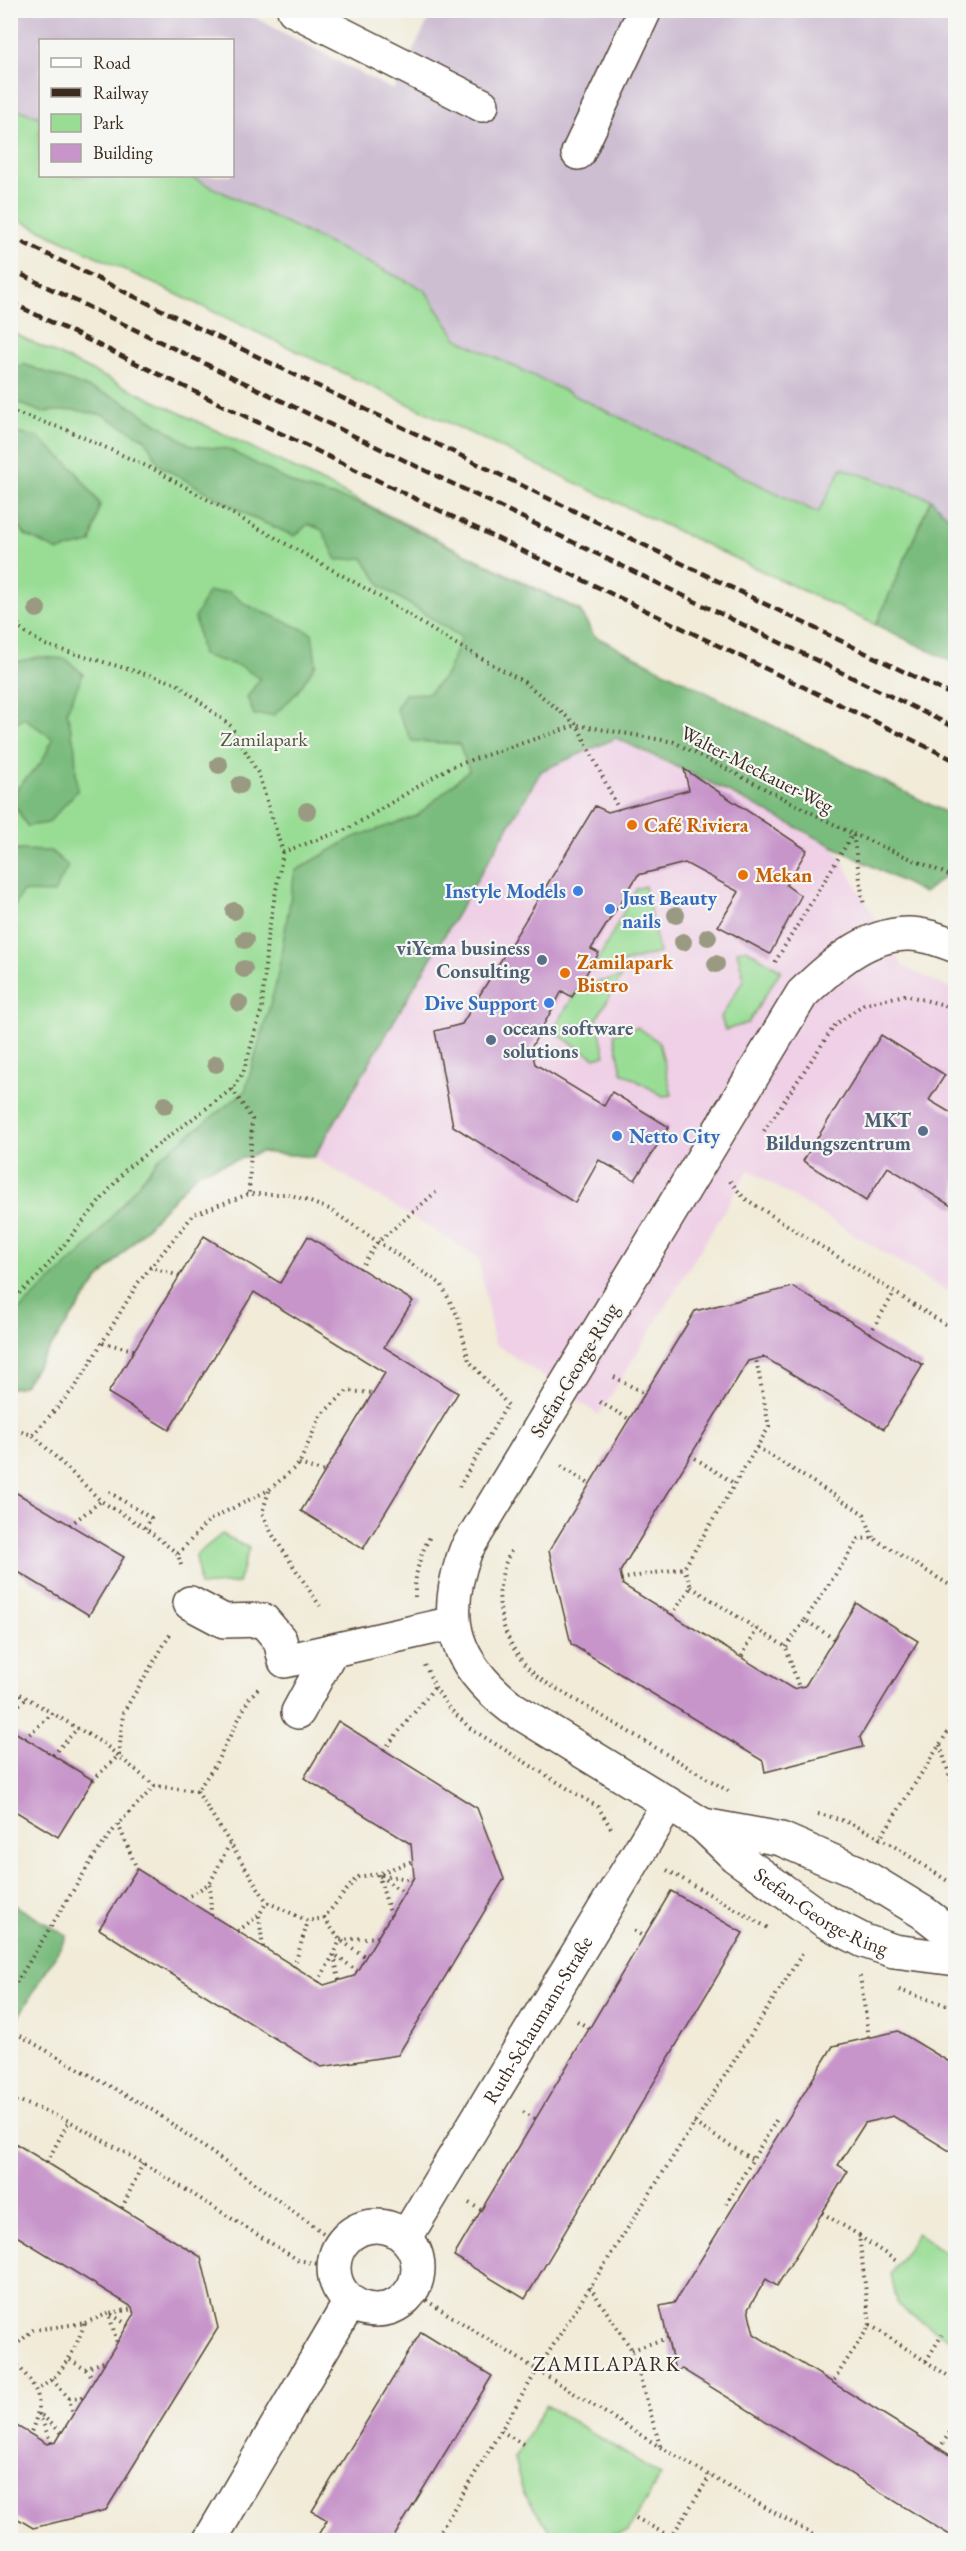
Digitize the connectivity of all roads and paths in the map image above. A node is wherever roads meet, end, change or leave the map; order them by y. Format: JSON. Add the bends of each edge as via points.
{"nodes":[{"id":1,"x":294,"y":10,"type":"edge"},
{"id":2,"x":645,"y":10,"type":"edge"},
{"id":3,"x":482,"y":105,"type":"dead end"},
{"id":4,"x":578,"y":153,"type":"dead end"},
{"id":5,"x":10,"y":411,"type":"edge"},
{"id":6,"x":10,"y":601,"type":"edge"},
{"id":7,"x":20,"y":629,"type":"junction"},
{"id":8,"x":10,"y":637,"type":"edge"},
{"id":9,"x":577,"y":725,"type":"junction"},
{"id":10,"x":619,"y":810,"type":"dead end"},
{"id":11,"x":853,"y":834,"type":"junction"},
{"id":12,"x":283,"y":852,"type":"junction"},
{"id":13,"x":956,"y":878,"type":"edge"},
{"id":14,"x":870,"y":942,"type":"junction"},
{"id":15,"x":956,"y":946,"type":"edge"},
{"id":16,"x":775,"y":962,"type":"dead end"},
{"id":17,"x":956,"y":1008,"type":"edge"},
{"id":18,"x":232,"y":1089,"type":"junction"},
{"id":19,"x":763,"y":1134,"type":"dead end"},
{"id":20,"x":706,"y":1152,"type":"junction"},
{"id":21,"x":738,"y":1173,"type":"dead end"},
{"id":22,"x":732,"y":1183,"type":"junction"},
{"id":23,"x":436,"y":1192,"type":"dead end"},
{"id":24,"x":725,"y":1193,"type":"dead end"},
{"id":25,"x":249,"y":1194,"type":"junction"},
{"id":26,"x":377,"y":1243,"type":"junction"},
{"id":27,"x":149,"y":1268,"type":"junction"},
{"id":28,"x":360,"y":1269,"type":"dead end"},
{"id":29,"x":180,"y":1276,"type":"dead end"},
{"id":30,"x":894,"y":1293,"type":"junction"},
{"id":31,"x":10,"y":1301,"type":"edge"},
{"id":32,"x":956,"y":1331,"type":"edge"},
{"id":33,"x":870,"y":1333,"type":"dead end"},
{"id":34,"x":103,"y":1343,"type":"junction"},
{"id":35,"x":134,"y":1350,"type":"dead end"},
{"id":36,"x":756,"y":1359,"type":"dead end"},
{"id":37,"x":621,"y":1367,"type":"dead end"},
{"id":38,"x":614,"y":1377,"type":"junction"},
{"id":39,"x":610,"y":1385,"type":"dead end"},
{"id":40,"x":373,"y":1393,"type":"dead end"},
{"id":41,"x":605,"y":1393,"type":"dead end"},
{"id":42,"x":644,"y":1393,"type":"dead end"},
{"id":43,"x":600,"y":1402,"type":"junction"},
{"id":44,"x":595,"y":1411,"type":"dead end"},
{"id":45,"x":629,"y":1419,"type":"dead end"},
{"id":46,"x":540,"y":1425,"type":"junction"},
{"id":47,"x":10,"y":1429,"type":"edge"},
{"id":48,"x":33,"y":1435,"type":"junction"},
{"id":49,"x":757,"y":1447,"type":"junction"},
{"id":50,"x":690,"y":1455,"type":"dead end"},
{"id":51,"x":566,"y":1457,"type":"dead end"},
{"id":52,"x":300,"y":1464,"type":"junction"},
{"id":53,"x":561,"y":1466,"type":"junction"},
{"id":54,"x":325,"y":1472,"type":"dead end"},
{"id":55,"x":555,"y":1476,"type":"dead end"},
{"id":56,"x":589,"y":1484,"type":"dead end"},
{"id":57,"x":735,"y":1484,"type":"junction"},
{"id":58,"x":269,"y":1490,"type":"junction"},
{"id":59,"x":109,"y":1492,"type":"dead end"},
{"id":60,"x":101,"y":1501,"type":"junction"},
{"id":61,"x":70,"y":1525,"type":"dead end"},
{"id":62,"x":145,"y":1528,"type":"junction"},
{"id":63,"x":873,"y":1538,"type":"junction"},
{"id":64,"x":515,"y":1544,"type":"dead end"},
{"id":65,"x":178,"y":1554,"type":"junction"},
{"id":66,"x":684,"y":1568,"type":"junction"},
{"id":67,"x":621,"y":1579,"type":"dead end"},
{"id":68,"x":691,"y":1587,"type":"junction"},
{"id":69,"x":956,"y":1588,"type":"edge"},
{"id":70,"x":190,"y":1603,"type":"junction"},
{"id":71,"x":320,"y":1606,"type":"dead end"},
{"id":72,"x":672,"y":1616,"type":"dead end"},
{"id":73,"x":805,"y":1620,"type":"junction"},
{"id":74,"x":453,"y":1623,"type":"junction"},
{"id":75,"x":757,"y":1629,"type":"junction"},
{"id":76,"x":834,"y":1639,"type":"dead end"},
{"id":77,"x":786,"y":1647,"type":"junction"},
{"id":78,"x":331,"y":1651,"type":"junction"},
{"id":79,"x":741,"y":1658,"type":"dead end"},
{"id":80,"x":285,"y":1661,"type":"junction"},
{"id":81,"x":435,"y":1687,"type":"dead end"},
{"id":82,"x":10,"y":1688,"type":"edge"},
{"id":83,"x":799,"y":1688,"type":"dead end"},
{"id":84,"x":27,"y":1698,"type":"junction"},
{"id":85,"x":10,"y":1712,"type":"edge"},
{"id":86,"x":298,"y":1712,"type":"dead end"},
{"id":87,"x":53,"y":1713,"type":"junction"},
{"id":88,"x":956,"y":1719,"type":"edge"},
{"id":89,"x":78,"y":1728,"type":"junction"},
{"id":90,"x":25,"y":1738,"type":"dead end"},
{"id":91,"x":940,"y":1745,"type":"junction"},
{"id":92,"x":384,"y":1750,"type":"dead end"},
{"id":93,"x":53,"y":1755,"type":"dead end"},
{"id":94,"x":119,"y":1755,"type":"junction"},
{"id":95,"x":93,"y":1780,"type":"dead end"},
{"id":96,"x":155,"y":1786,"type":"junction"},
{"id":97,"x":197,"y":1791,"type":"junction"},
{"id":98,"x":738,"y":1796,"type":"dead end"},
{"id":99,"x":956,"y":1796,"type":"edge"},
{"id":100,"x":668,"y":1804,"type":"junction"},
{"id":101,"x":814,"y":1813,"type":"dead end"},
{"id":102,"x":118,"y":1824,"type":"junction"},
{"id":103,"x":703,"y":1825,"type":"junction"},
{"id":104,"x":881,"y":1838,"type":"junction"},
{"id":105,"x":230,"y":1842,"type":"junction"},
{"id":106,"x":412,"y":1861,"type":"dead end"},
{"id":107,"x":137,"y":1869,"type":"dead end"},
{"id":108,"x":857,"y":1872,"type":"junction"},
{"id":109,"x":378,"y":1874,"type":"junction"},
{"id":110,"x":956,"y":1877,"type":"edge"},
{"id":111,"x":412,"y":1880,"type":"dead end"},
{"id":112,"x":210,"y":1883,"type":"junction"},
{"id":113,"x":954,"y":1885,"type":"edge"},
{"id":114,"x":404,"y":1893,"type":"dead end"},
{"id":115,"x":186,"y":1899,"type":"dead end"},
{"id":116,"x":267,"y":1902,"type":"junction"},
{"id":117,"x":211,"y":1915,"type":"dead end"},
{"id":118,"x":259,"y":1915,"type":"junction"},
{"id":119,"x":391,"y":1916,"type":"dead end"},
{"id":120,"x":324,"y":1918,"type":"junction"},
{"id":121,"x":309,"y":1921,"type":"junction"},
{"id":122,"x":825,"y":1921,"type":"junction"},
{"id":123,"x":238,"y":1931,"type":"dead end"},
{"id":124,"x":378,"y":1937,"type":"dead end"},
{"id":125,"x":956,"y":1938,"type":"edge"},
{"id":126,"x":340,"y":1940,"type":"junction"},
{"id":127,"x":263,"y":1948,"type":"dead end"},
{"id":128,"x":334,"y":1954,"type":"junction"},
{"id":129,"x":366,"y":1957,"type":"dead end"},
{"id":130,"x":956,"y":1959,"type":"edge"},
{"id":131,"x":294,"y":1967,"type":"dead end"},
{"id":132,"x":357,"y":1971,"type":"dead end"},
{"id":133,"x":859,"y":1972,"type":"dead end"},
{"id":134,"x":339,"y":1980,"type":"dead end"},
{"id":135,"x":318,"y":1982,"type":"dead end"},
{"id":136,"x":10,"y":1993,"type":"edge"},
{"id":137,"x":10,"y":2030,"type":"edge"},
{"id":138,"x":869,"y":2038,"type":"dead end"},
{"id":139,"x":10,"y":2100,"type":"edge"},
{"id":140,"x":777,"y":2119,"type":"dead end"},
{"id":141,"x":69,"y":2121,"type":"junction"},
{"id":142,"x":694,"y":2123,"type":"junction"},
{"id":143,"x":752,"y":2159,"type":"junction"},
{"id":144,"x":47,"y":2162,"type":"dead end"},
{"id":145,"x":143,"y":2163,"type":"junction"},
{"id":146,"x":726,"y":2204,"type":"dead end"},
{"id":147,"x":122,"y":2208,"type":"dead end"},
{"id":148,"x":822,"y":2213,"type":"dead end"},
{"id":149,"x":859,"y":2235,"type":"junction"},
{"id":150,"x":406,"y":2237,"type":"junction"},
{"id":151,"x":337,"y":2256,"type":"junction"},
{"id":152,"x":898,"y":2262,"type":"dead end"},
{"id":153,"x":590,"y":2287,"type":"junction"},
{"id":154,"x":411,"y":2291,"type":"junction"},
{"id":155,"x":350,"y":2301,"type":"junction"},
{"id":156,"x":133,"y":2309,"type":"dead end"},
{"id":157,"x":109,"y":2313,"type":"junction"},
{"id":158,"x":85,"y":2323,"type":"junction"},
{"id":159,"x":128,"y":2325,"type":"dead end"},
{"id":160,"x":870,"y":2325,"type":"junction"},
{"id":161,"x":942,"y":2335,"type":"dead end"},
{"id":162,"x":668,"y":2338,"type":"dead end"},
{"id":163,"x":117,"y":2343,"type":"dead end"},
{"id":164,"x":10,"y":2350,"type":"edge"},
{"id":165,"x":632,"y":2350,"type":"junction"},
{"id":166,"x":10,"y":2356,"type":"edge"},
{"id":167,"x":70,"y":2360,"type":"junction"},
{"id":168,"x":106,"y":2361,"type":"dead end"},
{"id":169,"x":926,"y":2361,"type":"junction"},
{"id":170,"x":85,"y":2369,"type":"junction"},
{"id":171,"x":538,"y":2369,"type":"junction"},
{"id":172,"x":95,"y":2379,"type":"dead end"},
{"id":173,"x":52,"y":2380,"type":"junction"},
{"id":174,"x":956,"y":2381,"type":"edge"},
{"id":175,"x":832,"y":2383,"type":"dead end"},
{"id":176,"x":37,"y":2390,"type":"junction"},
{"id":177,"x":84,"y":2397,"type":"dead end"},
{"id":178,"x":69,"y":2398,"type":"junction"},
{"id":179,"x":39,"y":2413,"type":"junction"},
{"id":180,"x":73,"y":2415,"type":"dead end"},
{"id":181,"x":956,"y":2423,"type":"edge"},
{"id":182,"x":501,"y":2431,"type":"junction"},
{"id":183,"x":30,"y":2433,"type":"dead end"},
{"id":184,"x":62,"y":2433,"type":"dead end"},
{"id":185,"x":51,"y":2443,"type":"dead end"},
{"id":186,"x":523,"y":2444,"type":"dead end"},
{"id":187,"x":660,"y":2447,"type":"junction"},
{"id":188,"x":939,"y":2449,"type":"dead end"},
{"id":189,"x":710,"y":2476,"type":"junction"},
{"id":190,"x":636,"y":2518,"type":"dead end"},
{"id":191,"x":670,"y":2539,"type":"edge"},
{"id":192,"x":210,"y":2541,"type":"edge"},
{"id":193,"x":435,"y":2541,"type":"edge"},
{"id":194,"x":822,"y":2541,"type":"edge"}],
"edges":[{"from":1,"to":3,"type":"street"},
{"from":2,"to":4,"type":"street"},
{"from":5,"to":9,"type":"path","via":[[67,430],[154,470],[525,682]]},
{"from":6,"to":7,"type":"path"},
{"from":7,"to":8,"type":"path"},
{"from":7,"to":12,"type":"path","via":[[45,645],[176,683],[231,726],[258,773]]},
{"from":9,"to":10,"type":"path"},
{"from":9,"to":11,"type":"path","name":"Walter-Meckauer-Weg","via":[[674,742]]},
{"from":9,"to":12,"type":"path","name":"Walter-Meckauer-Weg","via":[[450,767],[348,829]]},
{"from":11,"to":13,"type":"path","name":"Walter-Meckauer-Weg"},
{"from":11,"to":14,"type":"path"},
{"from":11,"to":16,"type":"path"},
{"from":12,"to":18,"type":"path","via":[[267,939],[262,1009],[243,1073]]},
{"from":14,"to":15,"type":"street","name":"Stefan-George-Ring","via":[[906,934],[936,938]]},
{"from":14,"to":20,"type":"street","name":"Stefan-George-Ring","via":[[837,961],[802,994]]},
{"from":17,"to":19,"type":"path","via":[[905,995],[864,1004],[835,1025]]},
{"from":18,"to":25,"type":"path","via":[[252,1119]]},
{"from":18,"to":31,"type":"path","via":[[127,1168],[37,1278]]},
{"from":20,"to":22,"type":"path"},
{"from":20,"to":46,"type":"street","name":"Stefan-George-Ring"},
{"from":21,"to":22,"type":"path"},
{"from":22,"to":24,"type":"path"},
{"from":22,"to":30,"type":"path","via":[[744,1198]]},
{"from":23,"to":26,"type":"path"},
{"from":25,"to":26,"type":"path","via":[[289,1194],[329,1209]]},
{"from":25,"to":27,"type":"path","via":[[194,1214]]},
{"from":26,"to":28,"type":"path"},
{"from":26,"to":46,"type":"path","via":[[441,1284],[458,1317],[469,1361],[507,1405]]},
{"from":27,"to":29,"type":"path"},
{"from":27,"to":34,"type":"path"},
{"from":30,"to":32,"type":"path"},
{"from":30,"to":33,"type":"path"},
{"from":34,"to":35,"type":"path"},
{"from":34,"to":48,"type":"path","via":[[76,1386]]},
{"from":36,"to":49,"type":"path","via":[[769,1427]]},
{"from":37,"to":38,"type":"path"},
{"from":38,"to":39,"type":"path"},
{"from":38,"to":42,"type":"path"},
{"from":40,"to":52,"type":"path","via":[[347,1391],[321,1415]]},
{"from":41,"to":43,"type":"path"},
{"from":43,"to":44,"type":"path"},
{"from":43,"to":45,"type":"path"},
{"from":46,"to":74,"type":"street","name":"Stefan-George-Ring","via":[[466,1550],[453,1598]]},
{"from":47,"to":48,"type":"path"},
{"from":48,"to":60,"type":"path"},
{"from":49,"to":57,"type":"path"},
{"from":49,"to":63,"type":"path","via":[[864,1514]]},
{"from":50,"to":57,"type":"path"},
{"from":51,"to":53,"type":"path"},
{"from":52,"to":54,"type":"path"},
{"from":52,"to":58,"type":"path"},
{"from":53,"to":55,"type":"path"},
{"from":53,"to":56,"type":"path"},
{"from":57,"to":66,"type":"path"},
{"from":58,"to":65,"type":"path","via":[[209,1520]]},
{"from":58,"to":71,"type":"path","via":[[262,1513]]},
{"from":59,"to":62,"type":"path","via":[[151,1518]]},
{"from":60,"to":61,"type":"path"},
{"from":60,"to":62,"type":"path"},
{"from":62,"to":65,"type":"path"},
{"from":63,"to":69,"type":"path"},
{"from":63,"to":73,"type":"path","via":[[859,1539]]},
{"from":64,"to":98,"type":"path","via":[[502,1574],[501,1616],[510,1645],[524,1665],[540,1679]]},
{"from":65,"to":70,"type":"path"},
{"from":66,"to":67,"type":"path"},
{"from":66,"to":68,"type":"path"},
{"from":68,"to":72,"type":"path"},
{"from":68,"to":75,"type":"path"},
{"from":70,"to":80,"type":"street","via":[[224,1621],[263,1620],[280,1640]]},
{"from":70,"to":94,"type":"path","via":[[123,1713]]},
{"from":73,"to":76,"type":"path"},
{"from":73,"to":77,"type":"path"},
{"from":74,"to":78,"type":"street"},
{"from":74,"to":100,"type":"street","name":"Stefan-George-Ring","via":[[464,1654],[491,1692]]},
{"from":75,"to":77,"type":"path"},
{"from":75,"to":79,"type":"path"},
{"from":77,"to":83,"type":"path"},
{"from":78,"to":80,"type":"street"},
{"from":78,"to":86,"type":"street"},
{"from":80,"to":97,"type":"path","via":[[250,1697],[214,1767]]},
{"from":81,"to":92,"type":"path"},
{"from":82,"to":84,"type":"path"},
{"from":84,"to":85,"type":"path"},
{"from":84,"to":87,"type":"path"},
{"from":87,"to":89,"type":"path"},
{"from":87,"to":90,"type":"path"},
{"from":88,"to":91,"type":"path"},
{"from":89,"to":93,"type":"path"},
{"from":89,"to":94,"type":"path"},
{"from":91,"to":99,"type":"path"},
{"from":91,"to":104,"type":"path"},
{"from":94,"to":95,"type":"path"},
{"from":94,"to":96,"type":"path"},
{"from":96,"to":97,"type":"path"},
{"from":96,"to":102,"type":"path"},
{"from":97,"to":105,"type":"path"},
{"from":100,"to":103,"type":"street","name":"Stefan-George-Ring"},
{"from":100,"to":150,"type":"street","name":"Ruth-Schaumann-Straße"},
{"from":101,"to":104,"type":"path","via":[[836,1817]]},
{"from":102,"to":107,"type":"path"},
{"from":102,"to":136,"type":"path"},
{"from":103,"to":108,"type":"street","name":"Stefan-George-Ring","via":[[781,1839]]},
{"from":103,"to":122,"type":"street","name":"Stefan-George-Ring","via":[[735,1856]]},
{"from":104,"to":108,"type":"path"},
{"from":104,"to":113,"type":"path"},
{"from":105,"to":112,"type":"path"},
{"from":105,"to":116,"type":"path"},
{"from":106,"to":109,"type":"path"},
{"from":108,"to":125,"type":"street","name":"Stefan-George-Ring","via":[[924,1913]]},
{"from":109,"to":111,"type":"path"},
{"from":109,"to":114,"type":"path"},
{"from":109,"to":119,"type":"path"},
{"from":109,"to":120,"type":"path","via":[[357,1877]]},
{"from":110,"to":113,"type":"path"},
{"from":112,"to":115,"type":"path"},
{"from":112,"to":117,"type":"path"},
{"from":116,"to":118,"type":"path"},
{"from":116,"to":121,"type":"path"},
{"from":118,"to":123,"type":"path"},
{"from":118,"to":127,"type":"path"},
{"from":120,"to":121,"type":"path"},
{"from":120,"to":126,"type":"path"},
{"from":121,"to":131,"type":"path"},
{"from":122,"to":130,"type":"street","name":"Stefan-George-Ring","via":[[894,1951]]},
{"from":122,"to":142,"type":"path"},
{"from":124,"to":126,"type":"path"},
{"from":126,"to":128,"type":"path"},
{"from":126,"to":129,"type":"path"},
{"from":128,"to":132,"type":"path"},
{"from":128,"to":134,"type":"path"},
{"from":128,"to":135,"type":"path"},
{"from":133,"to":138,"type":"path"},
{"from":137,"to":151,"type":"path","via":[[154,2111]]},
{"from":139,"to":141,"type":"path"},
{"from":140,"to":143,"type":"path"},
{"from":141,"to":144,"type":"path"},
{"from":141,"to":145,"type":"path"},
{"from":142,"to":143,"type":"path"},
{"from":142,"to":153,"type":"path"},
{"from":143,"to":146,"type":"path"},
{"from":145,"to":147,"type":"path"},
{"from":145,"to":151,"type":"path","via":[[298,2260]]},
{"from":148,"to":149,"type":"path"},
{"from":149,"to":152,"type":"path"},
{"from":149,"to":160,"type":"path"},
{"from":150,"to":151,"type":"street","via":[[385,2226],[358,2229]]},
{"from":150,"to":154,"type":"street","via":[[416,2252],[418,2274]]},
{"from":151,"to":155,"type":"street","via":[[339,2288]]},
{"from":153,"to":165,"type":"path"},
{"from":153,"to":171,"type":"path"},
{"from":154,"to":155,"type":"street","via":[[398,2304],[374,2310]]},
{"from":154,"to":171,"type":"path"},
{"from":155,"to":192,"type":"street"},
{"from":156,"to":157,"type":"path"},
{"from":157,"to":158,"type":"path"},
{"from":157,"to":159,"type":"path"},
{"from":157,"to":163,"type":"path"},
{"from":158,"to":164,"type":"path","via":[[33,2330]]},
{"from":158,"to":167,"type":"path"},
{"from":160,"to":169,"type":"path"},
{"from":160,"to":175,"type":"path"},
{"from":161,"to":169,"type":"path"},
{"from":162,"to":165,"type":"path"},
{"from":165,"to":187,"type":"path"},
{"from":166,"to":176,"type":"path"},
{"from":167,"to":170,"type":"path"},
{"from":167,"to":173,"type":"path"},
{"from":168,"to":170,"type":"path"},
{"from":169,"to":174,"type":"path"},
{"from":170,"to":172,"type":"path"},
{"from":171,"to":182,"type":"path"},
{"from":171,"to":187,"type":"path"},
{"from":173,"to":176,"type":"path"},
{"from":173,"to":178,"type":"path"},
{"from":176,"to":179,"type":"path"},
{"from":177,"to":178,"type":"path"},
{"from":178,"to":180,"type":"path"},
{"from":179,"to":183,"type":"path"},
{"from":179,"to":184,"type":"path"},
{"from":179,"to":185,"type":"path"},
{"from":181,"to":188,"type":"path"},
{"from":182,"to":186,"type":"path"},
{"from":182,"to":193,"type":"path"},
{"from":187,"to":189,"type":"path"},
{"from":189,"to":191,"type":"path"},
{"from":189,"to":194,"type":"path"},
{"from":190,"to":191,"type":"path"}]}
